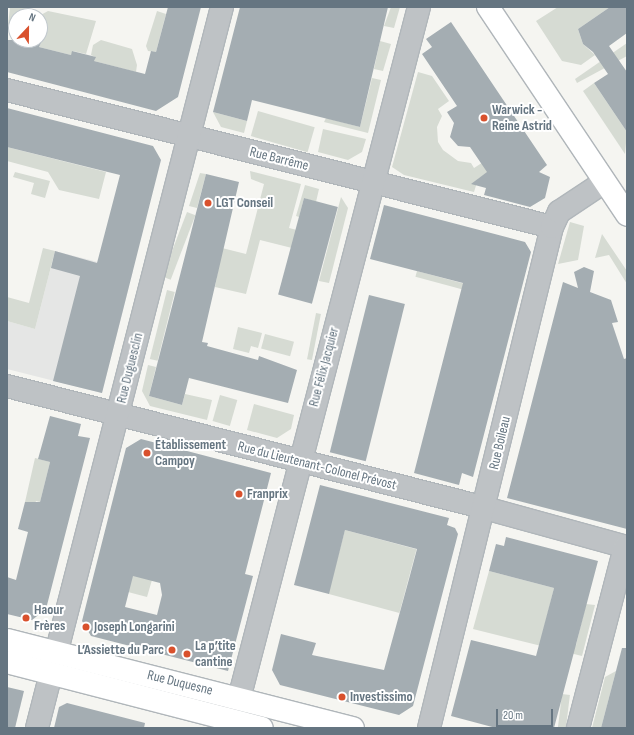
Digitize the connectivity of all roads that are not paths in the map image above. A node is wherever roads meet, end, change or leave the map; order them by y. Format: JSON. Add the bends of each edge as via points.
{"nodes":[{"id":1,"x":222,"y":7,"type":"edge"},
{"id":2,"x":419,"y":7,"type":"edge"},
{"id":3,"x":488,"y":7,"type":"edge"},
{"id":4,"x":7,"y":90,"type":"edge"},
{"id":5,"x":189,"y":137,"type":"junction"},
{"id":6,"x":375,"y":182,"type":"junction"},
{"id":7,"x":604,"y":182,"type":"junction"},
{"id":8,"x":627,"y":215,"type":"edge"},
{"id":9,"x":552,"y":227,"type":"junction"},
{"id":10,"x":7,"y":386,"type":"edge"},
{"id":11,"x":118,"y":415,"type":"junction"},
{"id":12,"x":299,"y":461,"type":"junction"},
{"id":13,"x":485,"y":508,"type":"junction"},
{"id":14,"x":626,"y":547,"type":"edge"},
{"id":15,"x":7,"y":640,"type":"edge"},
{"id":16,"x":56,"y":652,"type":"junction"},
{"id":17,"x":7,"y":662,"type":"edge"},
{"id":18,"x":51,"y":674,"type":"junction"},
{"id":19,"x":239,"y":699,"type":"junction"},
{"id":20,"x":232,"y":724,"type":"edge"},
{"id":21,"x":37,"y":728,"type":"edge"},
{"id":22,"x":262,"y":728,"type":"edge"},
{"id":23,"x":353,"y":728,"type":"edge"},
{"id":24,"x":429,"y":728,"type":"edge"},
{"id":25,"x":578,"y":728,"type":"edge"}],
"edges":[{"from":1,"to":5,"type":"street","name":"Rue Duguesclin"},
{"from":2,"to":6,"type":"street","name":"Rue Félix Jacquier"},
{"from":3,"to":7,"type":"main road"},
{"from":4,"to":5,"type":"street","name":"Rue Barrême"},
{"from":5,"to":6,"type":"street","name":"Rue Barrême"},
{"from":5,"to":11,"type":"street","name":"Rue Duguesclin"},
{"from":6,"to":9,"type":"street","name":"Rue Barrême"},
{"from":6,"to":12,"type":"street","name":"Rue Félix Jacquier"},
{"from":7,"to":8,"type":"main road"},
{"from":7,"to":9,"type":"street","name":"Rue Boileau","via":[[559,212]]},
{"from":9,"to":13,"type":"street","name":"Rue Boileau"},
{"from":10,"to":11,"type":"street","name":"Rue du Lieutenant-Colonel Prévost"},
{"from":11,"to":12,"type":"street","name":"Rue du Lieutenant-Colonel Prévost"},
{"from":11,"to":16,"type":"street","name":"Rue Duguesclin"},
{"from":12,"to":13,"type":"street","name":"Rue du Lieutenant-Colonel Prévost"},
{"from":12,"to":19,"type":"street","name":"Rue Félix Jacquier"},
{"from":13,"to":14,"type":"street","name":"Rue du Lieutenant-Colonel Prévost"},
{"from":13,"to":24,"type":"street","name":"Rue Boileau"},
{"from":14,"to":25,"type":"street"},
{"from":15,"to":16,"type":"main road","name":"Rue Duquesne"},
{"from":16,"to":18,"type":"street","name":"Rue Duguesclin"},
{"from":16,"to":19,"type":"main road","name":"Rue Duquesne"},
{"from":17,"to":18,"type":"main road","name":"Rue Duquesne"},
{"from":18,"to":20,"type":"main road","name":"Rue Duquesne"},
{"from":18,"to":21,"type":"street","name":"Rue Duguesclin"},
{"from":19,"to":20,"type":"street","name":"Rue Félix Jacquier"},
{"from":19,"to":23,"type":"main road","name":"Rue Duquesne"},
{"from":20,"to":22,"type":"main road","name":"Rue Duquesne"}]}
